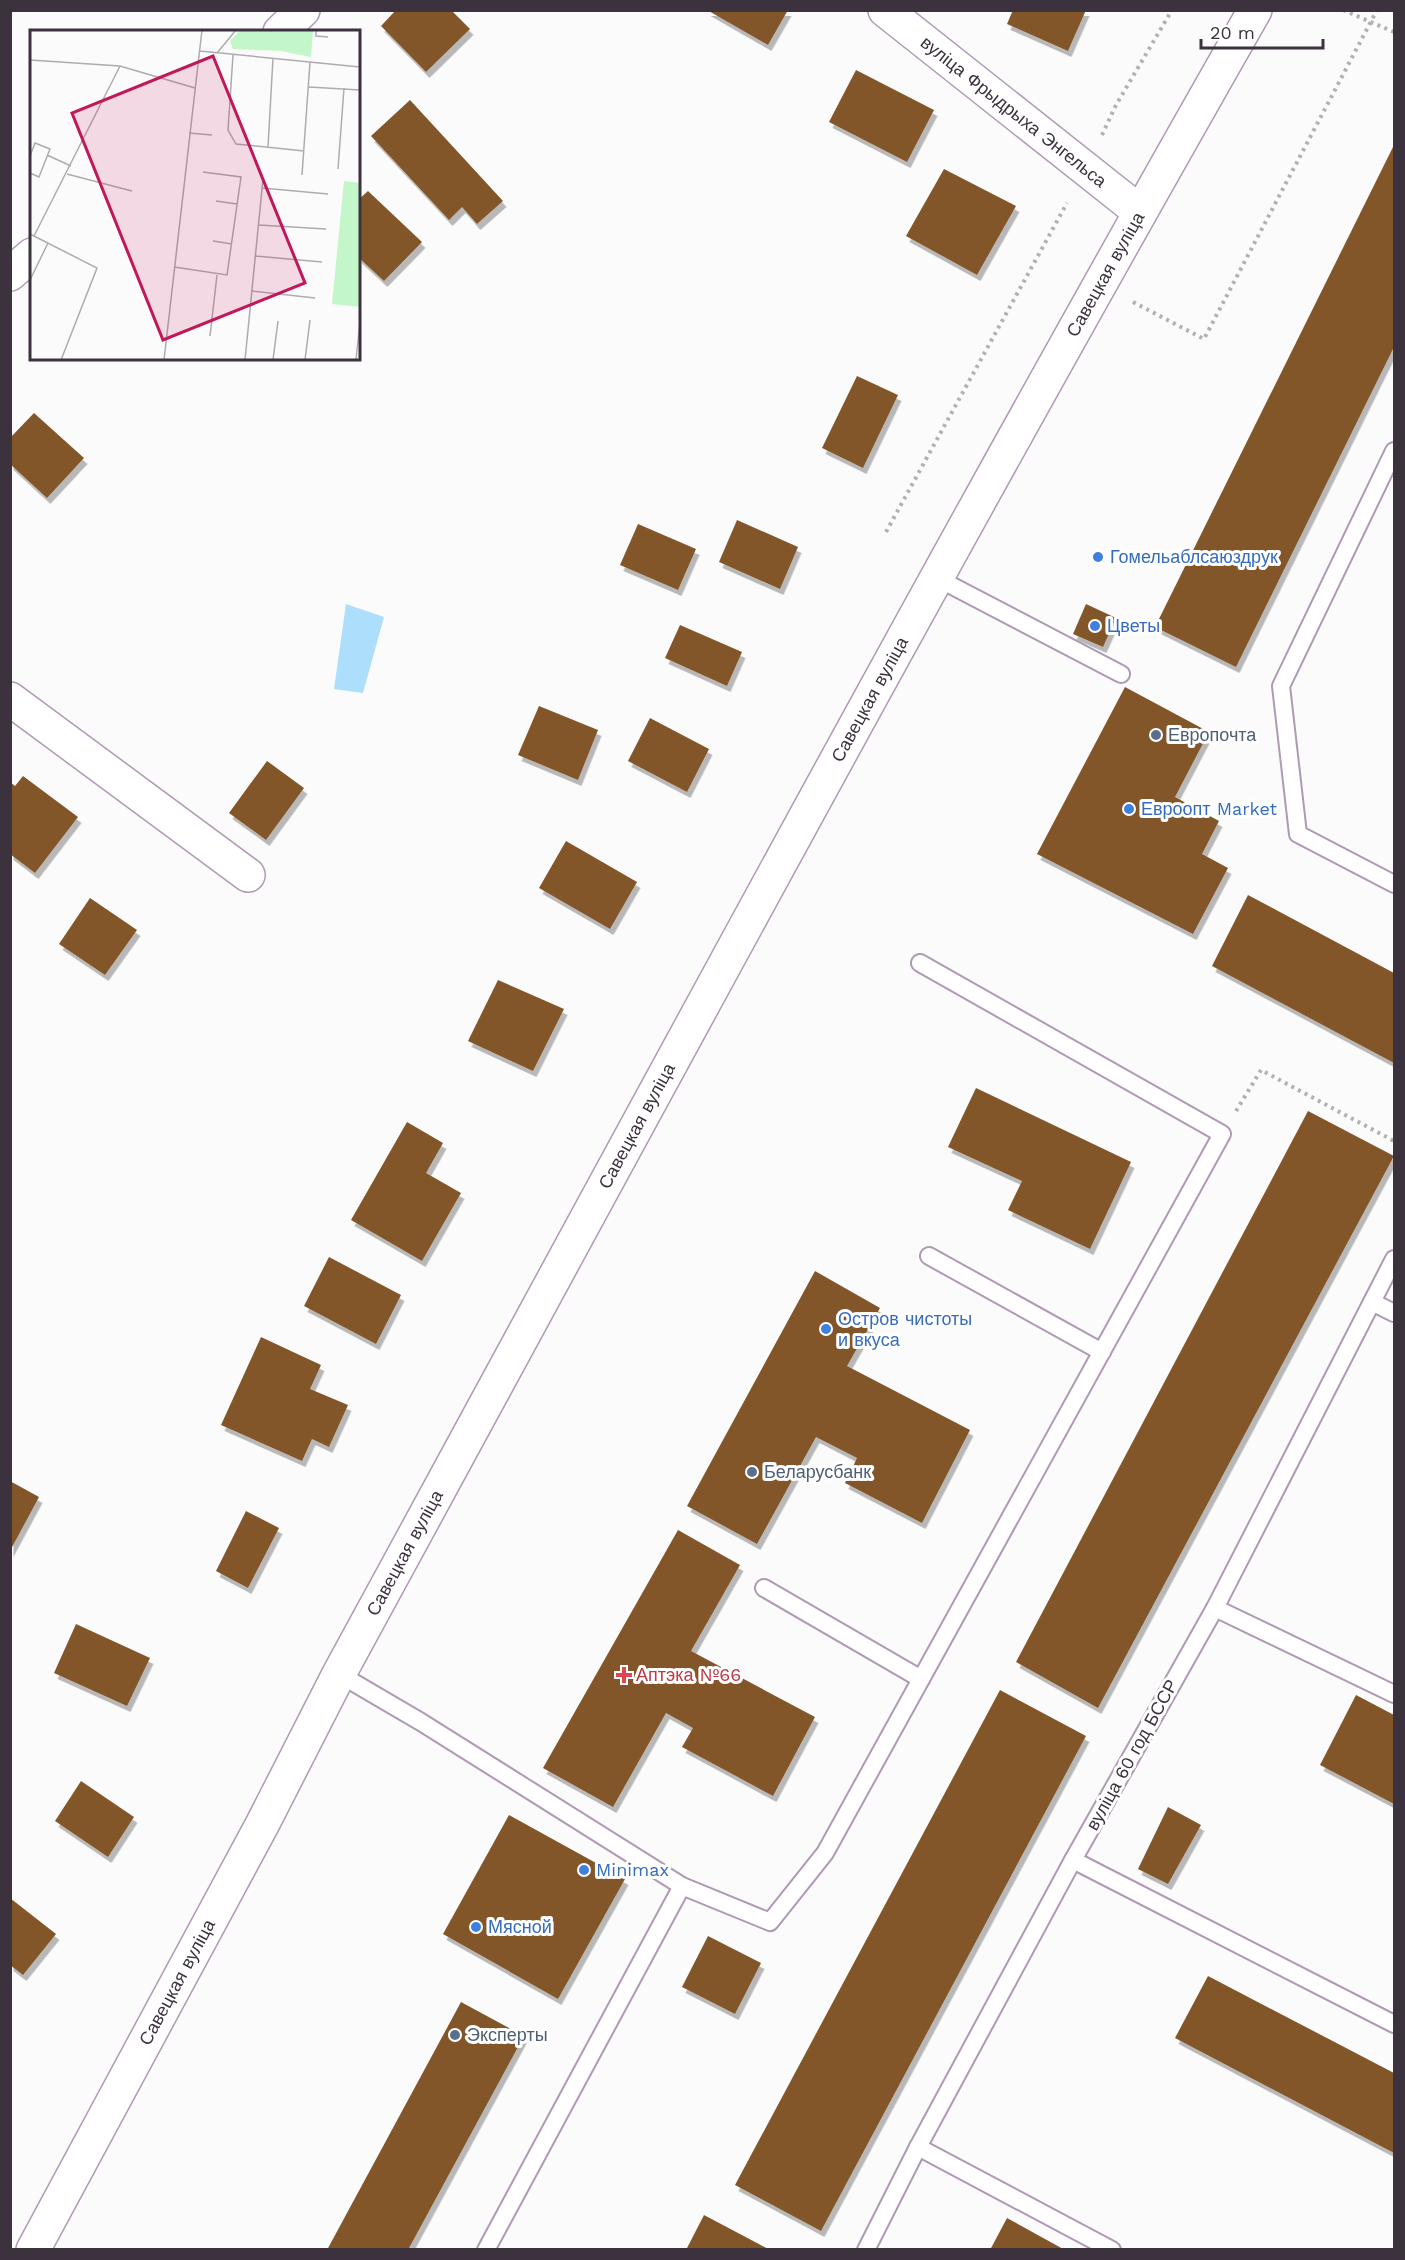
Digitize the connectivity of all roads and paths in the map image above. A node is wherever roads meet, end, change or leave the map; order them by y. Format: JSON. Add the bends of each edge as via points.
{"nodes":[{"id":1,"x":303,"y":10,"type":"edge"},
{"id":2,"x":885,"y":10,"type":"edge"},
{"id":3,"x":1172,"y":10,"type":"edge"},
{"id":4,"x":1255,"y":10,"type":"edge"},
{"id":5,"x":1343,"y":10,"type":"edge"},
{"id":6,"x":1377,"y":10,"type":"edge"},
{"id":7,"x":1372,"y":22,"type":"junction"},
{"id":8,"x":282,"y":30,"type":"edge"},
{"id":9,"x":1395,"y":32,"type":"edge"},
{"id":10,"x":1086,"y":168,"type":"junction"},
{"id":11,"x":1140,"y":212,"type":"junction"},
{"id":12,"x":30,"y":257,"type":"edge"},
{"id":13,"x":10,"y":274,"type":"edge"},
{"id":14,"x":1099,"y":285,"type":"junction"},
{"id":15,"x":1395,"y":451,"type":"edge"},
{"id":16,"x":886,"y":532,"type":"dead end"},
{"id":17,"x":937,"y":578,"type":"junction"},
{"id":18,"x":1121,"y":674,"type":"dead end"},
{"id":19,"x":10,"y":699,"type":"edge"},
{"id":20,"x":248,"y":875,"type":"dead end"},
{"id":21,"x":1395,"y":884,"type":"edge"},
{"id":22,"x":920,"y":963,"type":"dead end"},
{"id":23,"x":1222,"y":1134,"type":"junction"},
{"id":24,"x":1395,"y":1141,"type":"edge"},
{"id":25,"x":929,"y":1256,"type":"dead end"},
{"id":26,"x":1395,"y":1259,"type":"edge"},
{"id":27,"x":1372,"y":1302,"type":"junction"},
{"id":28,"x":1395,"y":1313,"type":"edge"},
{"id":29,"x":1102,"y":1352,"type":"junction"},
{"id":30,"x":764,"y":1588,"type":"dead end"},
{"id":31,"x":1215,"y":1608,"type":"junction"},
{"id":32,"x":339,"y":1674,"type":"junction"},
{"id":33,"x":921,"y":1679,"type":"junction"},
{"id":34,"x":1395,"y":1694,"type":"edge"},
{"id":35,"x":1073,"y":1860,"type":"junction"},
{"id":36,"x":682,"y":1886,"type":"junction"},
{"id":37,"x":1395,"y":2024,"type":"edge"},
{"id":38,"x":918,"y":2147,"type":"junction"},
{"id":39,"x":33,"y":2250,"type":"edge"},
{"id":40,"x":486,"y":2250,"type":"edge"},
{"id":41,"x":866,"y":2250,"type":"edge"},
{"id":42,"x":1112,"y":2250,"type":"edge"}],
"edges":[{"from":1,"to":8,"type":"main road"},
{"from":2,"to":10,"type":"main road","name":"вуліца Фрыдрыха Энгельса"},
{"from":3,"to":10,"type":"path","via":[[1116,105]]},
{"from":4,"to":11,"type":"main road","name":"Савецкая вуліца"},
{"from":5,"to":7,"type":"path"},
{"from":6,"to":7,"type":"path"},
{"from":7,"to":9,"type":"path"},
{"from":7,"to":14,"type":"path","via":[[1204,339]]},
{"from":10,"to":11,"type":"main road","name":"вуліца Фрыдрыха Энгельса"},
{"from":10,"to":16,"type":"path"},
{"from":11,"to":14,"type":"main road","name":"Савецкая вуліца"},
{"from":12,"to":13,"type":"main road"},
{"from":14,"to":17,"type":"main road","name":"Савецкая вуліца"},
{"from":15,"to":21,"type":"lane","via":[[1281,686],[1298,834]]},
{"from":17,"to":18,"type":"lane"},
{"from":17,"to":32,"type":"main road","name":"Савецкая вуліца"},
{"from":19,"to":20,"type":"main road"},
{"from":22,"to":23,"type":"lane"},
{"from":23,"to":24,"type":"path","via":[[1261,1070]]},
{"from":23,"to":29,"type":"lane"},
{"from":25,"to":29,"type":"lane"},
{"from":26,"to":27,"type":"lane","name":"вуліца 60 год БССР"},
{"from":27,"to":28,"type":"lane"},
{"from":27,"to":31,"type":"lane","name":"вуліца 60 год БССР"},
{"from":29,"to":33,"type":"lane"},
{"from":30,"to":33,"type":"lane"},
{"from":31,"to":34,"type":"lane"},
{"from":31,"to":35,"type":"lane","name":"вуліца 60 год БССР"},
{"from":32,"to":36,"type":"lane"},
{"from":32,"to":39,"type":"main road","name":"Савецкая вуліца"},
{"from":33,"to":36,"type":"lane","via":[[825,1853],[770,1922]]},
{"from":35,"to":37,"type":"lane"},
{"from":35,"to":38,"type":"lane","name":"вуліца 60 год БССР"},
{"from":36,"to":40,"type":"lane"},
{"from":38,"to":41,"type":"lane","name":"вуліца 60 год БССР"},
{"from":38,"to":42,"type":"lane"}]}
